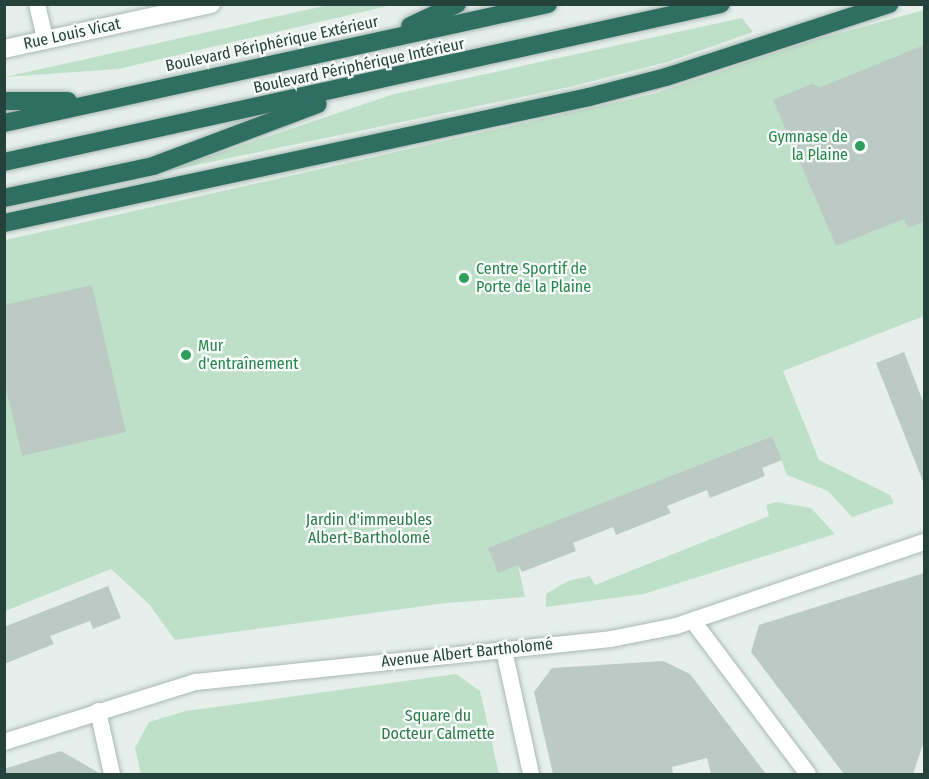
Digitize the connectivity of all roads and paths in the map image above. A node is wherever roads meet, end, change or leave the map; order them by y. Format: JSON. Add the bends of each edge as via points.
{"nodes":[{"id":1,"x":37,"y":4,"type":"edge"},
{"id":2,"x":211,"y":4,"type":"edge"},
{"id":3,"x":457,"y":4,"type":"edge"},
{"id":4,"x":548,"y":4,"type":"edge"},
{"id":5,"x":721,"y":4,"type":"edge"},
{"id":6,"x":889,"y":4,"type":"edge"},
{"id":7,"x":45,"y":39,"type":"junction"},
{"id":8,"x":379,"y":40,"type":"junction"},
{"id":9,"x":4,"y":49,"type":"edge"},
{"id":10,"x":364,"y":85,"type":"junction"},
{"id":11,"x":4,"y":101,"type":"edge"},
{"id":12,"x":103,"y":101,"type":"junction"},
{"id":13,"x":4,"y":123,"type":"edge"},
{"id":14,"x":4,"y":162,"type":"edge"},
{"id":15,"x":4,"y":198,"type":"edge"},
{"id":16,"x":4,"y":223,"type":"edge"},
{"id":17,"x":924,"y":542,"type":"edge"},
{"id":18,"x":693,"y":621,"type":"junction"},
{"id":19,"x":504,"y":650,"type":"junction"},
{"id":20,"x":98,"y":711,"type":"junction"},
{"id":21,"x":4,"y":742,"type":"edge"},
{"id":22,"x":112,"y":774,"type":"edge"},
{"id":23,"x":531,"y":774,"type":"edge"},
{"id":24,"x":808,"y":774,"type":"edge"}],
"edges":[{"from":1,"to":7,"type":"street"},
{"from":2,"to":7,"type":"street","name":"Rue Louis Vicat"},
{"from":3,"to":8,"type":"highway"},
{"from":4,"to":8,"type":"highway","name":"Boulevard Périphérique Extérieur"},
{"from":5,"to":10,"type":"highway","name":"Boulevard Périphérique Intérieur"},
{"from":6,"to":16,"type":"highway","via":[[666,77],[589,97]]},
{"from":7,"to":9,"type":"street","name":"Rue Louis Vicat"},
{"from":8,"to":12,"type":"highway","name":"Boulevard Périphérique Extérieur"},
{"from":10,"to":14,"type":"highway","name":"Boulevard Périphérique Intérieur"},
{"from":10,"to":15,"type":"highway","via":[[180,158],[118,176]]},
{"from":11,"to":12,"type":"highway"},
{"from":12,"to":13,"type":"highway","name":"Boulevard Périphérique Extérieur"},
{"from":17,"to":18,"type":"street","name":"Avenue Albert Bartholomé"},
{"from":18,"to":19,"type":"street","name":"Avenue Albert Bartholomé","via":[[611,639]]},
{"from":18,"to":24,"type":"street"},
{"from":19,"to":20,"type":"street","name":"Avenue Albert Bartholomé","via":[[196,682]]},
{"from":19,"to":23,"type":"street"},
{"from":20,"to":21,"type":"street","name":"Avenue Albert Bartholomé"},
{"from":20,"to":22,"type":"street"}]}
